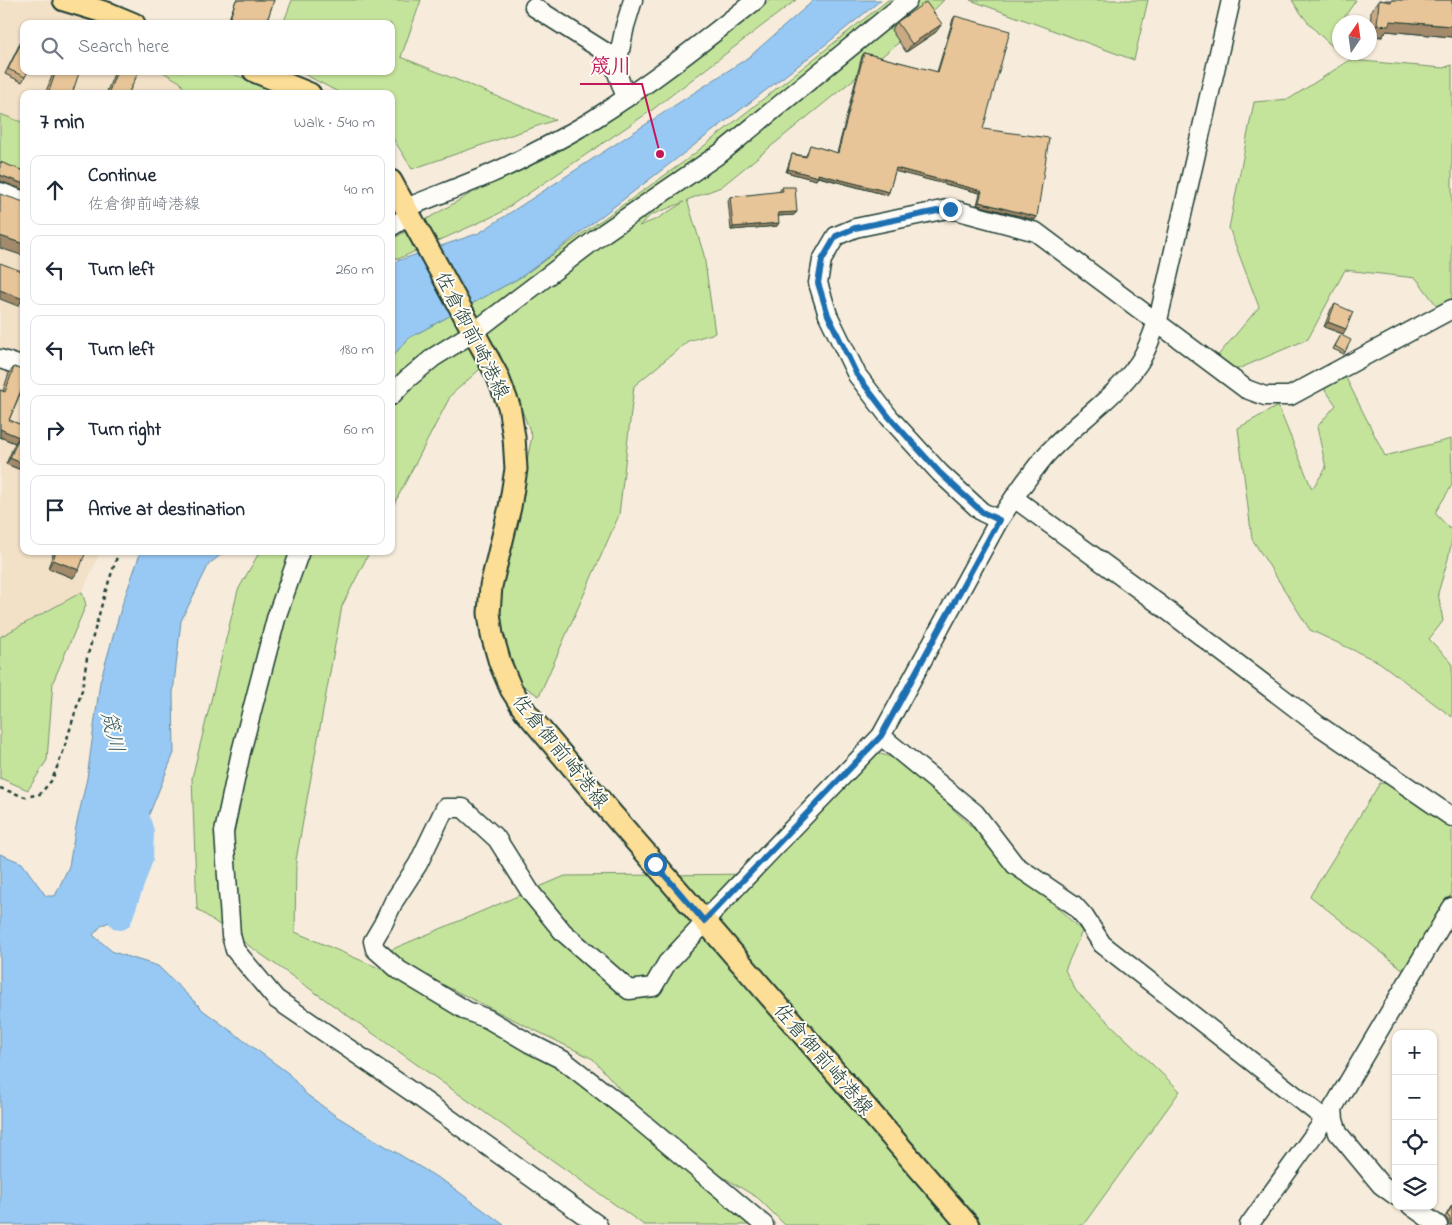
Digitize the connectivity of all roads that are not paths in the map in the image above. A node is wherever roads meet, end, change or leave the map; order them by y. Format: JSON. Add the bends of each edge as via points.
{"nodes":[{"id":1,"x":64,"y":0,"type":"edge"},
{"id":2,"x":633,"y":0,"type":"edge"},
{"id":3,"x":756,"y":0,"type":"edge"},
{"id":4,"x":908,"y":0,"type":"edge"},
{"id":5,"x":1231,"y":0,"type":"edge"},
{"id":6,"x":534,"y":7,"type":"dead end"},
{"id":7,"x":124,"y":20,"type":"edge"},
{"id":8,"x":618,"y":60,"type":"junction"},
{"id":9,"x":264,"y":75,"type":"edge"},
{"id":10,"x":300,"y":90,"type":"edge"},
{"id":11,"x":626,"y":98,"type":"junction"},
{"id":12,"x":395,"y":188,"type":"edge"},
{"id":13,"x":0,"y":192,"type":"edge"},
{"id":14,"x":20,"y":200,"type":"edge"},
{"id":15,"x":408,"y":211,"type":"junction"},
{"id":16,"x":395,"y":223,"type":"edge"},
{"id":17,"x":1452,"y":310,"type":"edge"},
{"id":18,"x":1156,"y":323,"type":"junction"},
{"id":19,"x":473,"y":330,"type":"junction"},
{"id":20,"x":0,"y":359,"type":"edge"},
{"id":21,"x":20,"y":366,"type":"edge"},
{"id":22,"x":395,"y":392,"type":"edge"},
{"id":23,"x":1014,"y":498,"type":"junction"},
{"id":24,"x":999,"y":520,"type":"junction"},
{"id":25,"x":299,"y":555,"type":"edge"},
{"id":26,"x":881,"y":736,"type":"junction"},
{"id":27,"x":1452,"y":817,"type":"edge"},
{"id":28,"x":1452,"y":907,"type":"edge"},
{"id":29,"x":704,"y":921,"type":"junction"},
{"id":30,"x":1329,"y":1113,"type":"junction"},
{"id":31,"x":1392,"y":1193,"type":"edge"},
{"id":32,"x":1417,"y":1210,"type":"edge"},
{"id":33,"x":598,"y":1225,"type":"edge"},
{"id":34,"x":764,"y":1225,"type":"edge"},
{"id":35,"x":968,"y":1225,"type":"edge"},
{"id":36,"x":1249,"y":1225,"type":"edge"},
{"id":37,"x":1438,"y":1225,"type":"edge"}],
"edges":[{"from":1,"to":7,"type":"main road"},
{"from":2,"to":8,"type":"street"},
{"from":3,"to":11,"type":"street"},
{"from":4,"to":19,"type":"street","via":[[722,152],[604,233]]},
{"from":5,"to":18,"type":"street"},
{"from":6,"to":8,"type":"street"},
{"from":8,"to":11,"type":"street","via":[[616,70]]},
{"from":9,"to":10,"type":"main road"},
{"from":11,"to":15,"type":"street","via":[[533,154]]},
{"from":12,"to":15,"type":"main road","name":"佐倉御前崎港線"},
{"from":13,"to":14,"type":"street"},
{"from":15,"to":16,"type":"street"},
{"from":15,"to":19,"type":"main road","name":"佐倉御前崎港線"},
{"from":17,"to":18,"type":"street","via":[[1290,396],[1265,396],[1246,389]]},
{"from":18,"to":23,"type":"street","via":[[1150,343],[1138,364],[1119,387],[1047,454]]},
{"from":18,"to":24,"type":"street","via":[[1036,232],[960,211],[947,209],[855,228],[836,236],[822,260],[818,283],[828,315],[857,375],[889,417],[940,473],[982,512]]},
{"from":19,"to":22,"type":"street","via":[[434,357]]},
{"from":19,"to":29,"type":"main road","name":"佐倉御前崎港線","via":[[509,406],[514,437],[516,469],[491,586],[489,613],[500,663],[525,711]]},
{"from":20,"to":21,"type":"street"},
{"from":23,"to":24,"type":"street"},
{"from":23,"to":27,"type":"street","via":[[1318,725]]},
{"from":24,"to":26,"type":"street"},
{"from":25,"to":33,"type":"street","via":[[274,624],[224,832],[231,935],[236,950],[276,1000]]},
{"from":26,"to":29,"type":"street"},
{"from":26,"to":30,"type":"street","via":[[975,813],[1015,865],[1074,905],[1102,944]]},
{"from":28,"to":30,"type":"street"},
{"from":29,"to":34,"type":"street","via":[[667,963],[652,987],[629,990],[563,932],[531,893],[497,839],[473,815],[463,808],[445,808],[418,864],[373,941],[375,950],[399,970],[563,1060]]},
{"from":29,"to":35,"type":"main road","name":"佐倉御前崎港線"},
{"from":30,"to":31,"type":"street","via":[[1338,1133],[1381,1186]]},
{"from":30,"to":36,"type":"street"},
{"from":32,"to":37,"type":"street"}]}
